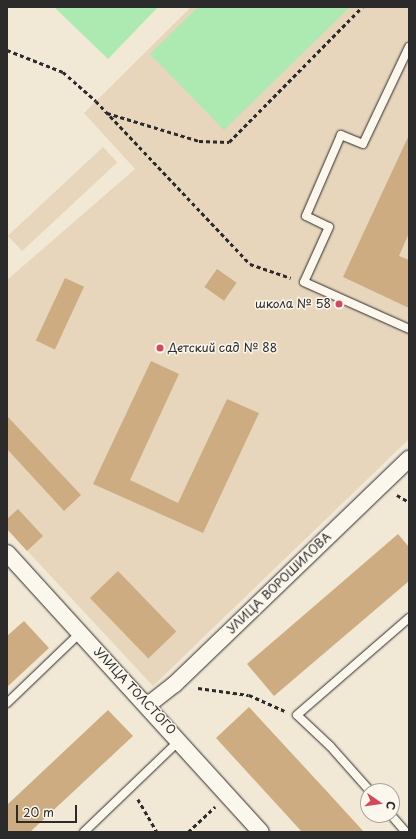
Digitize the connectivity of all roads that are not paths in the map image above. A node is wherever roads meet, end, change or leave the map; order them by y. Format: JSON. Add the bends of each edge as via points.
{"nodes":[{"id":1,"x":409,"y":47,"type":"edge"},
{"id":2,"x":409,"y":329,"type":"edge"},
{"id":3,"x":409,"y":459,"type":"edge"},
{"id":4,"x":7,"y":553,"type":"edge"},
{"id":5,"x":409,"y":618,"type":"edge"},
{"id":6,"x":80,"y":633,"type":"junction"},
{"id":7,"x":7,"y":703,"type":"edge"},
{"id":8,"x":148,"y":705,"type":"junction"},
{"id":9,"x":180,"y":740,"type":"junction"},
{"id":10,"x":363,"y":783,"type":"edge"},
{"id":11,"x":398,"y":823,"type":"edge"},
{"id":12,"x":84,"y":832,"type":"edge"},
{"id":13,"x":261,"y":832,"type":"edge"},
{"id":14,"x":406,"y":832,"type":"edge"}],
"edges":[{"from":1,"to":2,"type":"lane","via":[[363,144],[341,135],[306,216],[329,226],[304,282]]},
{"from":3,"to":8,"type":"street","name":"УЛИЦА ВОРОШИЛОВА","via":[[175,684]]},
{"from":4,"to":6,"type":"street","name":"УЛИЦА ТОЛСТОГО"},
{"from":5,"to":10,"type":"lane","via":[[296,715],[330,746]]},
{"from":6,"to":7,"type":"lane"},
{"from":6,"to":8,"type":"street","name":"УЛИЦА ТОЛСТОГО"},
{"from":8,"to":9,"type":"street","name":"УЛИЦА ТОЛСТОГО"},
{"from":9,"to":12,"type":"lane"},
{"from":9,"to":13,"type":"street","name":"УЛИЦА ТОЛСТОГО"},
{"from":11,"to":14,"type":"lane"}]}
